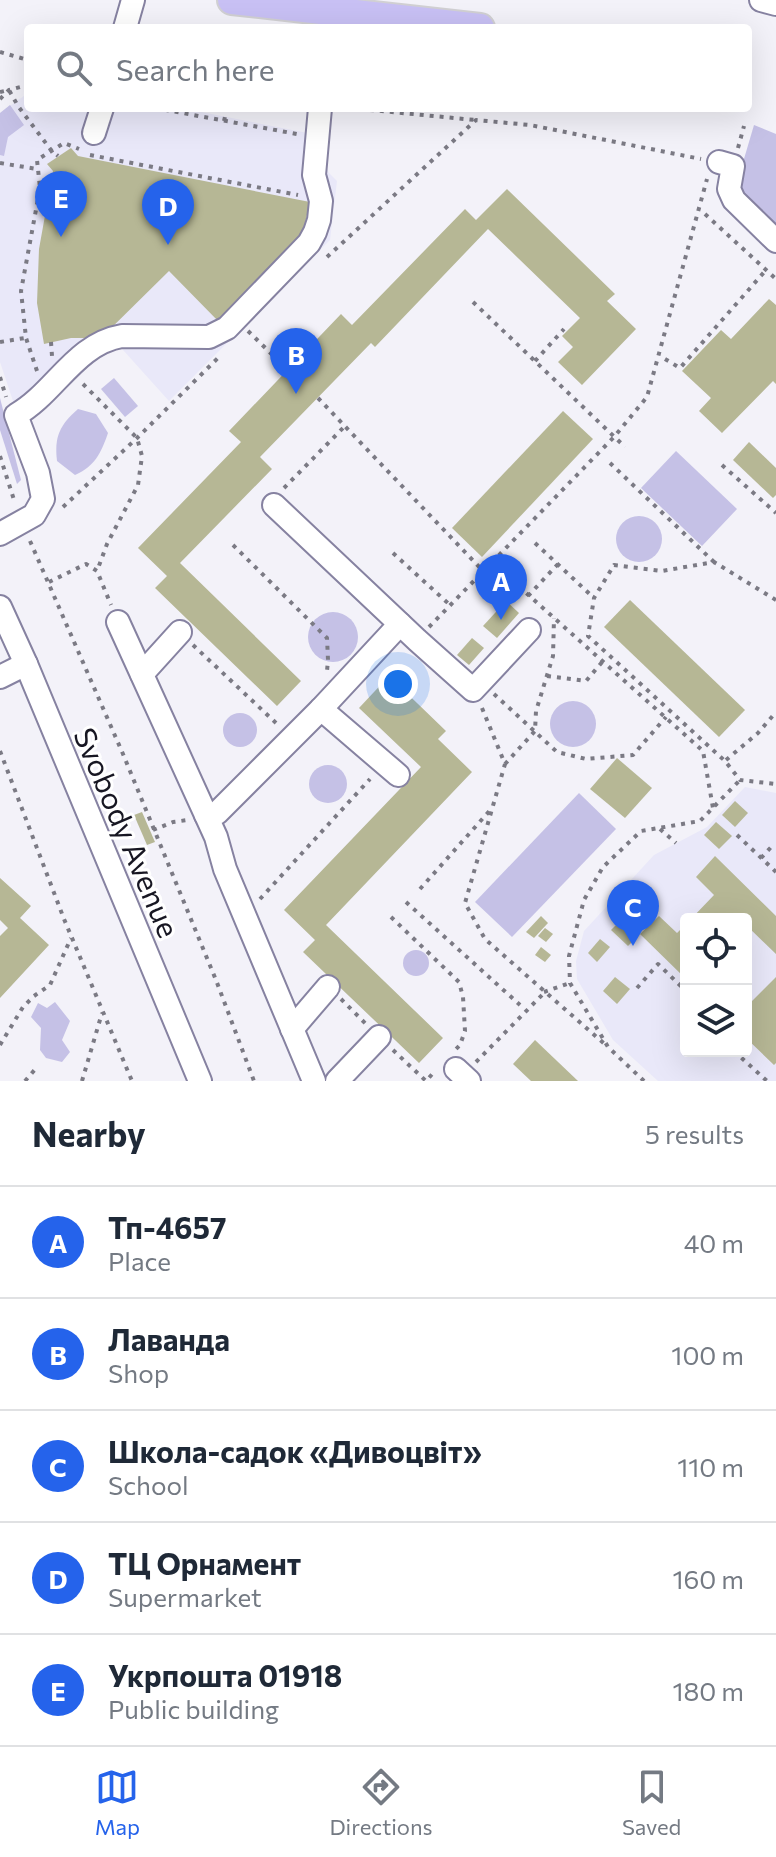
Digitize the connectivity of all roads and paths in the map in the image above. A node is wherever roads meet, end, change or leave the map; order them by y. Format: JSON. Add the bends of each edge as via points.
{"nodes":[{"id":1,"x":133,"y":0,"type":"edge"},
{"id":2,"x":232,"y":0,"type":"edge"},
{"id":3,"x":761,"y":0,"type":"edge"},
{"id":4,"x":776,"y":4,"type":"edge"},
{"id":5,"x":317,"y":12,"type":"edge"},
{"id":6,"x":126,"y":24,"type":"edge"},
{"id":7,"x":439,"y":24,"type":"edge"},
{"id":8,"x":0,"y":52,"type":"edge"},
{"id":9,"x":24,"y":59,"type":"edge"},
{"id":10,"x":24,"y":86,"type":"edge"},
{"id":11,"x":9,"y":90,"type":"junction"},
{"id":12,"x":0,"y":92,"type":"edge"},
{"id":13,"x":0,"y":99,"type":"edge"},
{"id":14,"x":101,"y":112,"type":"edge"},
{"id":15,"x":176,"y":112,"type":"edge"},
{"id":16,"x":226,"y":112,"type":"edge"},
{"id":17,"x":320,"y":112,"type":"edge"},
{"id":18,"x":392,"y":112,"type":"edge"},
{"id":19,"x":476,"y":120,"type":"junction"},
{"id":20,"x":224,"y":121,"type":"junction"},
{"id":21,"x":94,"y":133,"type":"dead end"},
{"id":22,"x":297,"y":134,"type":"dead end"},
{"id":23,"x":51,"y":150,"type":"junction"},
{"id":24,"x":58,"y":156,"type":"dead end"},
{"id":25,"x":716,"y":162,"type":"junction"},
{"id":26,"x":0,"y":163,"type":"edge"},
{"id":27,"x":38,"y":170,"type":"junction"},
{"id":28,"x":305,"y":196,"type":"dead end"},
{"id":29,"x":705,"y":214,"type":"dead end"},
{"id":30,"x":776,"y":241,"type":"edge"},
{"id":31,"x":327,"y":257,"type":"dead end"},
{"id":32,"x":766,"y":270,"type":"junction"},
{"id":33,"x":776,"y":279,"type":"edge"},
{"id":34,"x":473,"y":302,"type":"dead end"},
{"id":35,"x":564,"y":329,"type":"dead end"},
{"id":36,"x":26,"y":338,"type":"junction"},
{"id":37,"x":256,"y":338,"type":"dead end"},
{"id":38,"x":0,"y":342,"type":"edge"},
{"id":39,"x":225,"y":352,"type":"dead end"},
{"id":40,"x":665,"y":359,"type":"dead end"},
{"id":41,"x":535,"y":361,"type":"junction"},
{"id":42,"x":35,"y":364,"type":"junction"},
{"id":43,"x":68,"y":369,"type":"junction"},
{"id":44,"x":288,"y":370,"type":"dead end"},
{"id":45,"x":44,"y":393,"type":"junction"},
{"id":46,"x":318,"y":398,"type":"dead end"},
{"id":47,"x":344,"y":427,"type":"junction"},
{"id":48,"x":614,"y":437,"type":"junction"},
{"id":49,"x":137,"y":438,"type":"junction"},
{"id":50,"x":625,"y":447,"type":"dead end"},
{"id":51,"x":0,"y":456,"type":"edge"},
{"id":52,"x":610,"y":463,"type":"dead end"},
{"id":53,"x":722,"y":465,"type":"dead end"},
{"id":54,"x":278,"y":497,"type":"joint"},
{"id":55,"x":61,"y":509,"type":"dead end"},
{"id":56,"x":776,"y":513,"type":"edge"},
{"id":57,"x":21,"y":522,"type":"junction"},
{"id":58,"x":0,"y":534,"type":"edge"},
{"id":59,"x":535,"y":543,"type":"dead end"},
{"id":60,"x":233,"y":545,"type":"dead end"},
{"id":61,"x":393,"y":553,"type":"dead end"},
{"id":62,"x":714,"y":562,"type":"junction"},
{"id":63,"x":558,"y":564,"type":"junction"},
{"id":64,"x":97,"y":571,"type":"junction"},
{"id":65,"x":484,"y":572,"type":"junction"},
{"id":66,"x":49,"y":582,"type":"junction"},
{"id":67,"x":528,"y":596,"type":"junction"},
{"id":68,"x":594,"y":598,"type":"junction"},
{"id":69,"x":776,"y":600,"type":"edge"},
{"id":70,"x":451,"y":605,"type":"junction"},
{"id":71,"x":0,"y":607,"type":"edge"},
{"id":72,"x":554,"y":618,"type":"junction"},
{"id":73,"x":118,"y":622,"type":"joint"},
{"id":74,"x":400,"y":624,"type":"junction"},
{"id":75,"x":529,"y":630,"type":"dead end"},
{"id":76,"x":180,"y":632,"type":"joint"},
{"id":77,"x":417,"y":640,"type":"junction"},
{"id":78,"x":603,"y":661,"type":"junction"},
{"id":79,"x":26,"y":664,"type":"junction"},
{"id":80,"x":142,"y":674,"type":"junction"},
{"id":81,"x":547,"y":676,"type":"junction"},
{"id":82,"x":0,"y":677,"type":"edge"},
{"id":83,"x":318,"y":679,"type":"dead end"},
{"id":84,"x":477,"y":686,"type":"junction"},
{"id":85,"x":321,"y":709,"type":"junction"},
{"id":86,"x":776,"y":712,"type":"edge"},
{"id":87,"x":286,"y":713,"type":"dead end"},
{"id":88,"x":666,"y":717,"type":"junction"},
{"id":89,"x":535,"y":731,"type":"junction"},
{"id":90,"x":0,"y":754,"type":"edge"},
{"id":91,"x":725,"y":761,"type":"junction"},
{"id":92,"x":505,"y":764,"type":"junction"},
{"id":93,"x":362,"y":770,"type":"dead end"},
{"id":94,"x":398,"y":775,"type":"dead end"},
{"id":95,"x":740,"y":780,"type":"junction"},
{"id":96,"x":776,"y":784,"type":"edge"},
{"id":97,"x":495,"y":806,"type":"junction"},
{"id":98,"x":713,"y":808,"type":"junction"},
{"id":99,"x":206,"y":815,"type":"junction"},
{"id":100,"x":173,"y":822,"type":"dead end"},
{"id":101,"x":659,"y":828,"type":"junction"},
{"id":102,"x":153,"y":830,"type":"junction"},
{"id":103,"x":737,"y":835,"type":"dead end"},
{"id":104,"x":676,"y":843,"type":"dead end"},
{"id":105,"x":774,"y":844,"type":"edge"},
{"id":106,"x":761,"y":858,"type":"junction"},
{"id":107,"x":776,"y":872,"type":"edge"},
{"id":108,"x":420,"y":889,"type":"dead end"},
{"id":109,"x":406,"y":902,"type":"dead end"},
{"id":110,"x":252,"y":908,"type":"dead end"},
{"id":111,"x":391,"y":917,"type":"dead end"},
{"id":112,"x":71,"y":938,"type":"junction"},
{"id":113,"x":570,"y":983,"type":"junction"},
{"id":114,"x":328,"y":987,"type":"dead end"},
{"id":115,"x":637,"y":988,"type":"dead end"},
{"id":116,"x":680,"y":988,"type":"edge"},
{"id":117,"x":543,"y":994,"type":"junction"},
{"id":118,"x":520,"y":1005,"type":"dead end"},
{"id":119,"x":102,"y":1011,"type":"junction"},
{"id":120,"x":292,"y":1029,"type":"junction"},
{"id":121,"x":379,"y":1037,"type":"dead end"},
{"id":122,"x":0,"y":1045,"type":"edge"},
{"id":123,"x":608,"y":1047,"type":"junction"},
{"id":124,"x":741,"y":1057,"type":"edge"},
{"id":125,"x":38,"y":1066,"type":"dead end"},
{"id":126,"x":456,"y":1068,"type":"edge"},
{"id":127,"x":25,"y":1081,"type":"edge"},
{"id":128,"x":82,"y":1081,"type":"edge"},
{"id":129,"x":132,"y":1081,"type":"edge"},
{"id":130,"x":200,"y":1081,"type":"edge"},
{"id":131,"x":254,"y":1081,"type":"edge"},
{"id":132,"x":314,"y":1081,"type":"edge"},
{"id":133,"x":337,"y":1081,"type":"edge"},
{"id":134,"x":426,"y":1081,"type":"edge"},
{"id":135,"x":644,"y":1081,"type":"edge"},
{"id":136,"x":767,"y":1081,"type":"edge"}],
"edges":[{"from":1,"to":6,"type":"street"},
{"from":2,"to":5,"type":"main road"},
{"from":3,"to":4,"type":"street"},
{"from":5,"to":7,"type":"main road"},
{"from":8,"to":9,"type":"path"},
{"from":10,"to":11,"type":"path"},
{"from":11,"to":12,"type":"path"},
{"from":11,"to":13,"type":"path"},
{"from":11,"to":23,"type":"path"},
{"from":14,"to":21,"type":"street"},
{"from":15,"to":20,"type":"path"},
{"from":16,"to":20,"type":"path"},
{"from":17,"to":43,"type":"street","via":[[314,175],[321,201],[315,232],[227,328],[202,338],[110,338]]},
{"from":18,"to":19,"type":"path"},
{"from":19,"to":25,"type":"path","via":[[530,125]]},
{"from":19,"to":31,"type":"path"},
{"from":20,"to":22,"type":"path"},
{"from":23,"to":24,"type":"path"},
{"from":23,"to":27,"type":"path","via":[[37,160]]},
{"from":23,"to":28,"type":"path","via":[[64,143],[88,154]]},
{"from":25,"to":30,"type":"street","via":[[733,166],[729,189],[734,200]]},
{"from":25,"to":48,"type":"path","via":[[647,397]]},
{"from":26,"to":27,"type":"path"},
{"from":27,"to":36,"type":"path","via":[[40,188],[21,291]]},
{"from":29,"to":32,"type":"path"},
{"from":32,"to":33,"type":"path"},
{"from":32,"to":40,"type":"path","via":[[680,368]]},
{"from":34,"to":41,"type":"path"},
{"from":35,"to":41,"type":"path"},
{"from":36,"to":38,"type":"path"},
{"from":36,"to":42,"type":"path"},
{"from":37,"to":44,"type":"path"},
{"from":39,"to":49,"type":"path"},
{"from":41,"to":48,"type":"path"},
{"from":42,"to":43,"type":"path"},
{"from":42,"to":45,"type":"path"},
{"from":43,"to":45,"type":"street"},
{"from":43,"to":49,"type":"path"},
{"from":45,"to":57,"type":"street","via":[[16,415],[43,499],[34,515]]},
{"from":46,"to":47,"type":"path"},
{"from":47,"to":54,"type":"path"},
{"from":47,"to":65,"type":"path"},
{"from":48,"to":50,"type":"path"},
{"from":48,"to":65,"type":"path"},
{"from":49,"to":55,"type":"path"},
{"from":49,"to":64,"type":"path","via":[[142,456],[138,485]]},
{"from":51,"to":57,"type":"path"},
{"from":52,"to":62,"type":"path"},
{"from":53,"to":56,"type":"path"},
{"from":54,"to":74,"type":"street"},
{"from":57,"to":58,"type":"street"},
{"from":57,"to":66,"type":"path"},
{"from":59,"to":63,"type":"path"},
{"from":60,"to":83,"type":"path","via":[[327,638],[327,670]]},
{"from":61,"to":70,"type":"path"},
{"from":62,"to":68,"type":"path","via":[[662,571],[614,565]]},
{"from":62,"to":69,"type":"path"},
{"from":63,"to":67,"type":"path"},
{"from":63,"to":68,"type":"path"},
{"from":64,"to":66,"type":"path","via":[[86,564]]},
{"from":64,"to":73,"type":"path"},
{"from":65,"to":67,"type":"path","via":[[506,575]]},
{"from":65,"to":70,"type":"path"},
{"from":66,"to":102,"type":"path"},
{"from":67,"to":72,"type":"path"},
{"from":68,"to":91,"type":"path","via":[[588,636]]},
{"from":70,"to":77,"type":"path"},
{"from":71,"to":79,"type":"street","name":"Svobody Avenue"},
{"from":72,"to":78,"type":"path"},
{"from":72,"to":81,"type":"path"},
{"from":73,"to":80,"type":"street"},
{"from":74,"to":77,"type":"street"},
{"from":74,"to":85,"type":"street"},
{"from":75,"to":84,"type":"street"},
{"from":76,"to":80,"type":"street"},
{"from":76,"to":87,"type":"path","via":[[275,724]]},
{"from":77,"to":84,"type":"street"},
{"from":78,"to":81,"type":"path","via":[[586,681]]},
{"from":78,"to":88,"type":"path"},
{"from":79,"to":82,"type":"street"},
{"from":79,"to":130,"type":"street","name":"Svobody Avenue"},
{"from":80,"to":99,"type":"street"},
{"from":81,"to":89,"type":"path"},
{"from":84,"to":89,"type":"path"},
{"from":84,"to":92,"type":"path"},
{"from":85,"to":94,"type":"street"},
{"from":85,"to":99,"type":"street","via":[[217,813]]},
{"from":86,"to":91,"type":"path"},
{"from":88,"to":89,"type":"path","via":[[633,755],[586,759],[557,752]]},
{"from":88,"to":98,"type":"path","via":[[703,751]]},
{"from":89,"to":92,"type":"path"},
{"from":90,"to":112,"type":"path"},
{"from":91,"to":95,"type":"path"},
{"from":92,"to":97,"type":"path"},
{"from":93,"to":110,"type":"path","via":[[372,778]]},
{"from":95,"to":96,"type":"path"},
{"from":95,"to":98,"type":"path"},
{"from":97,"to":108,"type":"path"},
{"from":97,"to":117,"type":"path","via":[[465,903],[485,939]]},
{"from":98,"to":101,"type":"path","via":[[700,821]]},
{"from":99,"to":120,"type":"street"},
{"from":100,"to":102,"type":"path"},
{"from":101,"to":104,"type":"path"},
{"from":101,"to":113,"type":"path","via":[[641,831],[603,867],[584,900],[569,956]]},
{"from":102,"to":131,"type":"path"},
{"from":103,"to":106,"type":"path"},
{"from":105,"to":106,"type":"path"},
{"from":106,"to":107,"type":"path"},
{"from":109,"to":118,"type":"path"},
{"from":111,"to":126,"type":"path","via":[[459,982],[465,1031]]},
{"from":112,"to":119,"type":"path"},
{"from":112,"to":122,"type":"path","via":[[50,985],[23,1007]]},
{"from":113,"to":117,"type":"path"},
{"from":113,"to":123,"type":"path"},
{"from":114,"to":120,"type":"street"},
{"from":115,"to":116,"type":"path","via":[[658,964]]},
{"from":117,"to":123,"type":"path"},
{"from":117,"to":126,"type":"path"},
{"from":119,"to":128,"type":"path"},
{"from":119,"to":129,"type":"path"},
{"from":120,"to":132,"type":"street"},
{"from":121,"to":133,"type":"street"},
{"from":123,"to":135,"type":"path"},
{"from":124,"to":136,"type":"path"},
{"from":125,"to":127,"type":"path"},
{"from":126,"to":134,"type":"path"}]}
